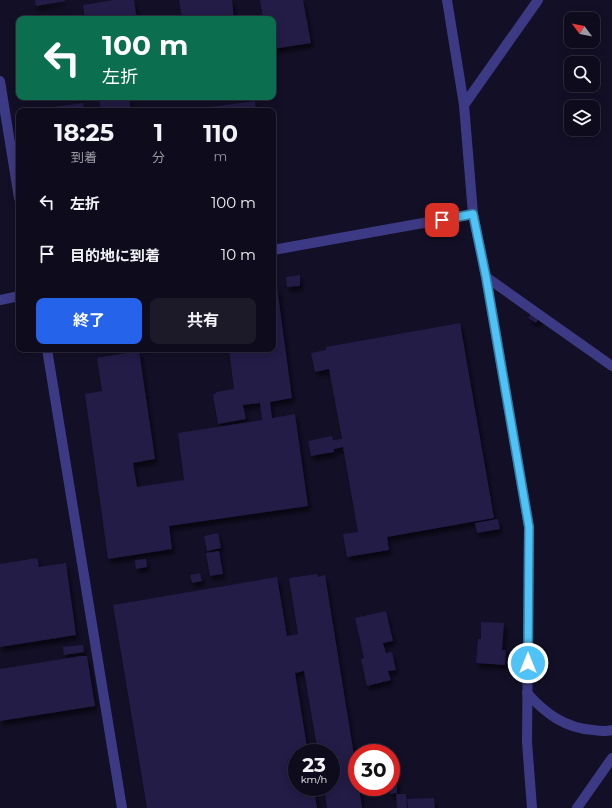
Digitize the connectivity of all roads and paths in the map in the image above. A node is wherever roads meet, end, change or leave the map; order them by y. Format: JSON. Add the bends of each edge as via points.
{"nodes":[{"id":1,"x":447,"y":0,"type":"edge"},
{"id":2,"x":538,"y":0,"type":"edge"},
{"id":3,"x":0,"y":80,"type":"edge"},
{"id":4,"x":464,"y":105,"type":"junction"},
{"id":5,"x":16,"y":179,"type":"edge"},
{"id":6,"x":473,"y":214,"type":"junction"},
{"id":7,"x":276,"y":249,"type":"edge"},
{"id":8,"x":486,"y":277,"type":"junction"},
{"id":9,"x":16,"y":297,"type":"edge"},
{"id":10,"x":0,"y":300,"type":"edge"},
{"id":11,"x":47,"y":352,"type":"edge"},
{"id":12,"x":612,"y":366,"type":"edge"},
{"id":13,"x":528,"y":693,"type":"junction"},
{"id":14,"x":612,"y":730,"type":"edge"},
{"id":15,"x":612,"y":758,"type":"edge"},
{"id":16,"x":122,"y":808,"type":"edge"},
{"id":17,"x":532,"y":808,"type":"edge"},
{"id":18,"x":577,"y":808,"type":"edge"}],
"edges":[{"from":1,"to":4,"type":"street"},
{"from":2,"to":4,"type":"street"},
{"from":3,"to":5,"type":"street"},
{"from":4,"to":6,"type":"street"},
{"from":6,"to":7,"type":"street"},
{"from":6,"to":8,"type":"street"},
{"from":8,"to":12,"type":"street"},
{"from":8,"to":13,"type":"street","via":[[529,527]]},
{"from":9,"to":10,"type":"street"},
{"from":11,"to":16,"type":"street"},
{"from":13,"to":14,"type":"street","via":[[549,714],[565,724],[586,730]]},
{"from":13,"to":17,"type":"street","via":[[527,742]]},
{"from":15,"to":18,"type":"street"}]}
